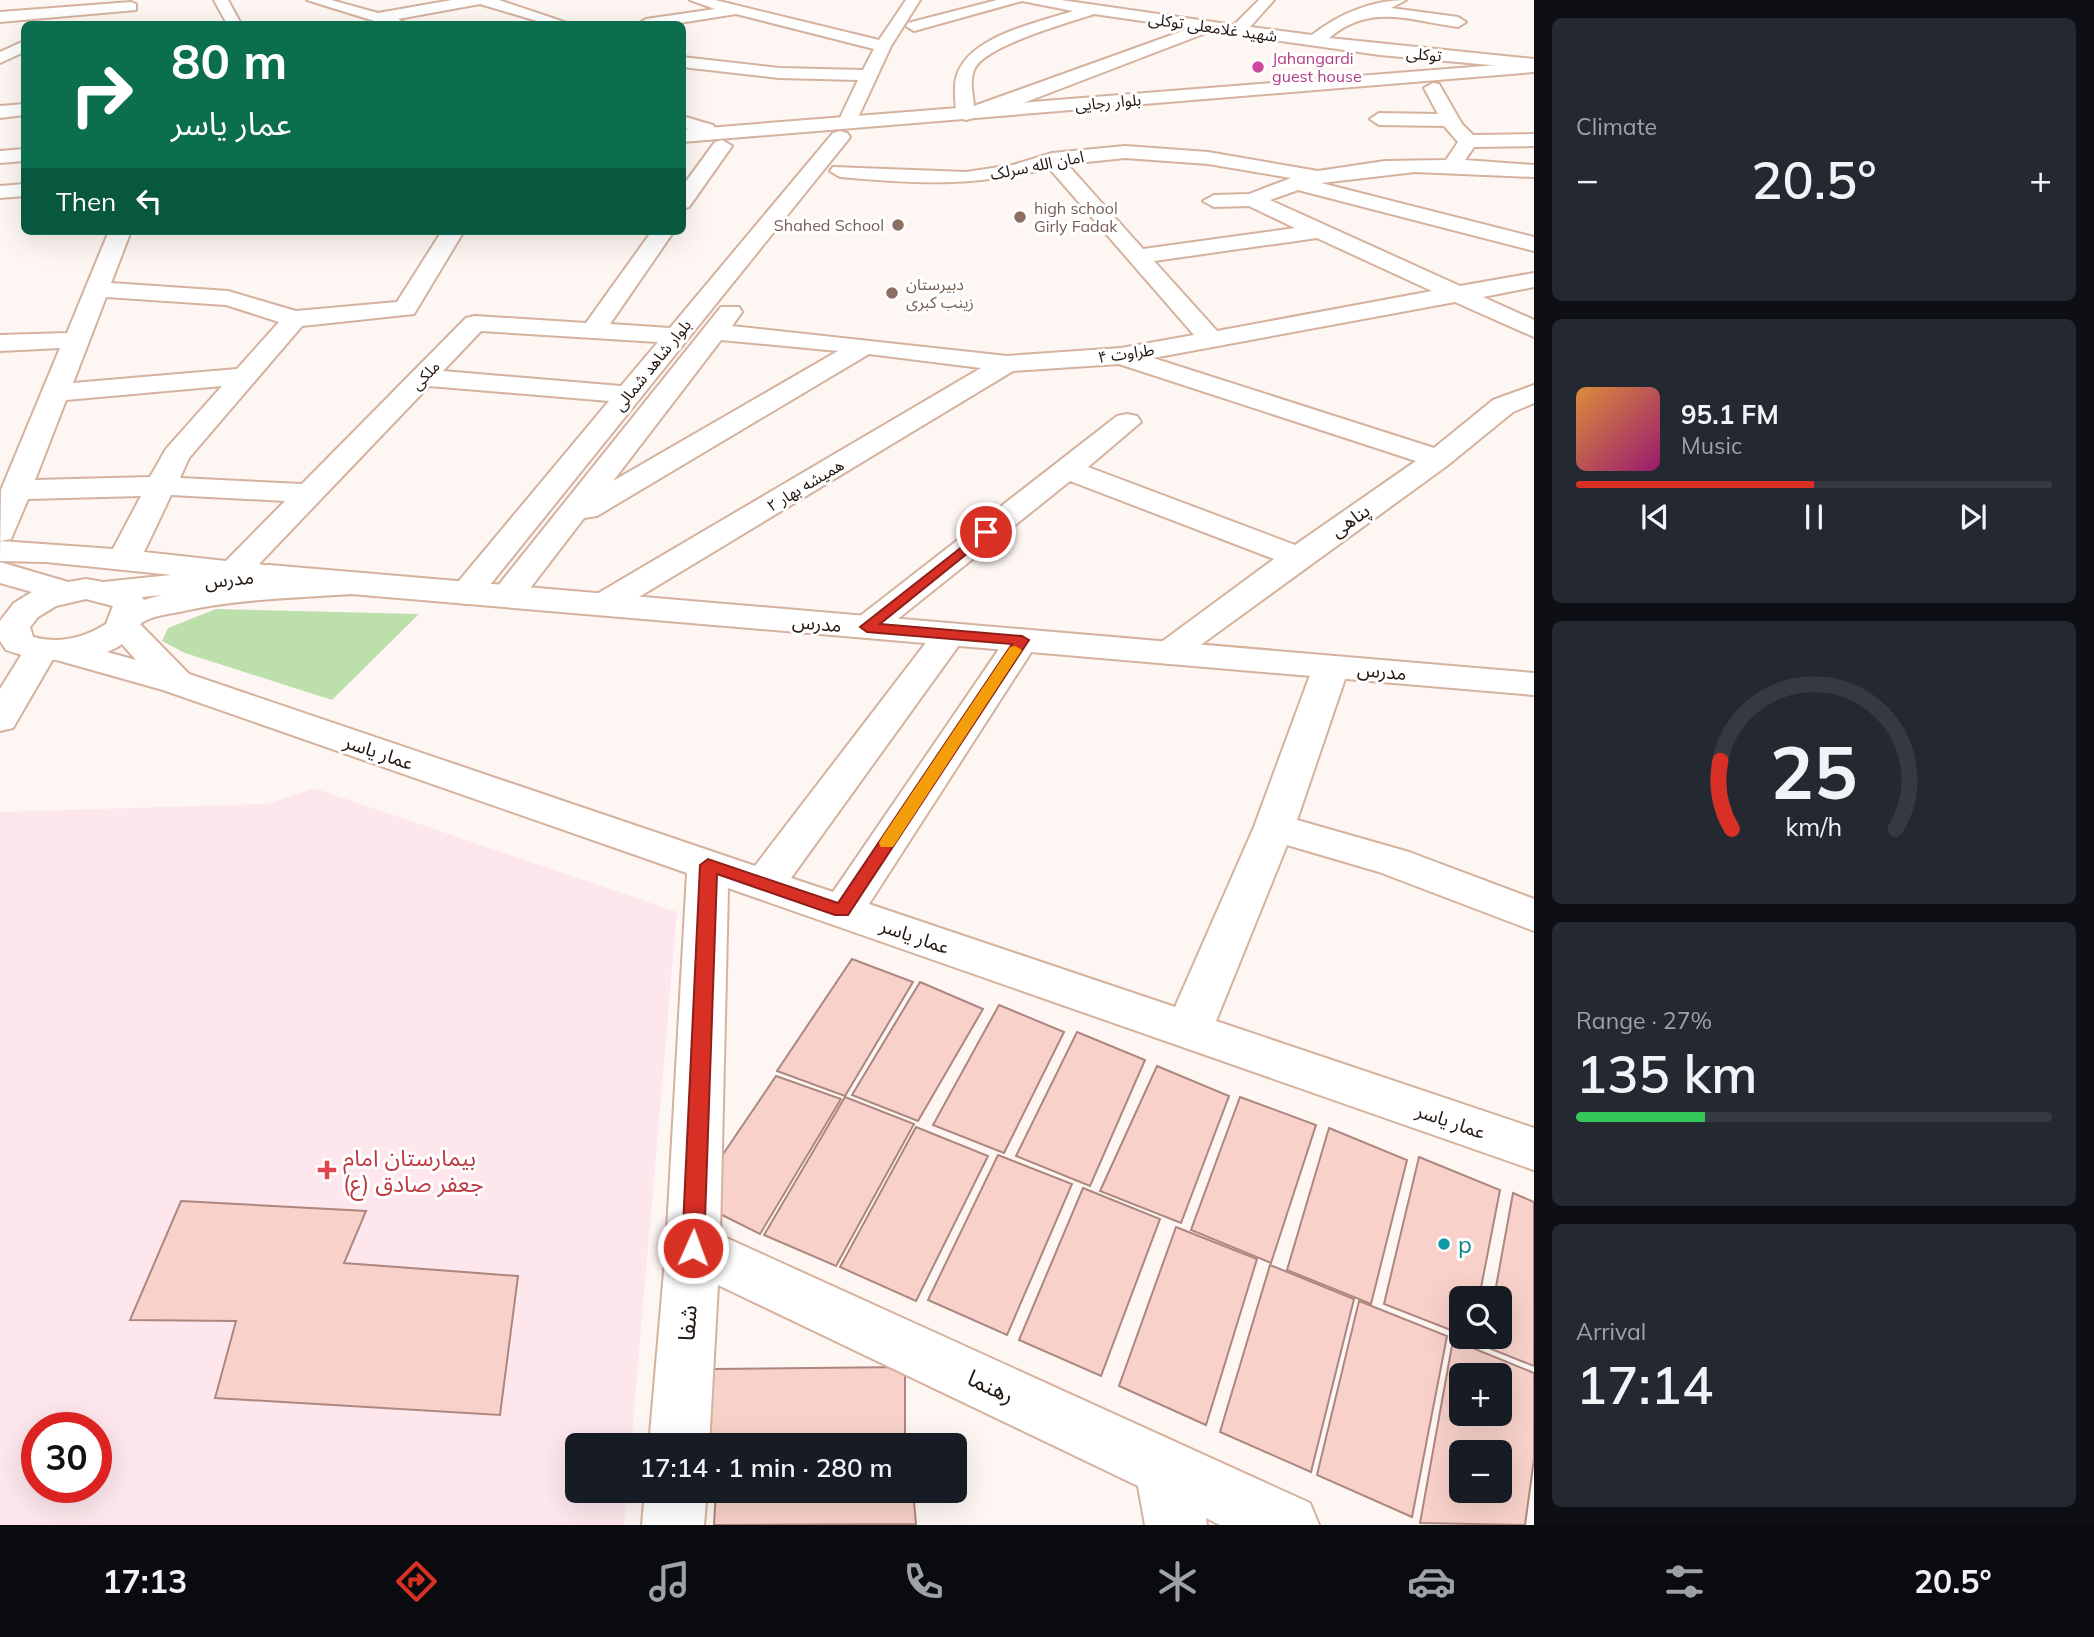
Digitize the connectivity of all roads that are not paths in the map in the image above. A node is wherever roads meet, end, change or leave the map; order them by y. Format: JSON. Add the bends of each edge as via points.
{"nodes":[{"id":1,"x":221,"y":0,"type":"edge"},
{"id":2,"x":314,"y":0,"type":"edge"},
{"id":3,"x":477,"y":0,"type":"edge"},
{"id":4,"x":483,"y":0,"type":"edge"},
{"id":5,"x":697,"y":0,"type":"edge"},
{"id":6,"x":913,"y":0,"type":"edge"},
{"id":7,"x":928,"y":0,"type":"edge"},
{"id":8,"x":1015,"y":0,"type":"edge"},
{"id":9,"x":1029,"y":0,"type":"edge"},
{"id":10,"x":1267,"y":0,"type":"edge"},
{"id":11,"x":1399,"y":0,"type":"edge"},
{"id":12,"x":1050,"y":1,"type":"edge"},
{"id":13,"x":130,"y":4,"type":"edge"},
{"id":14,"x":780,"y":4,"type":"dead end"},
{"id":15,"x":53,"y":6,"type":"edge"},
{"id":16,"x":1093,"y":9,"type":"junction"},
{"id":17,"x":1366,"y":9,"type":"junction"},
{"id":18,"x":741,"y":10,"type":"junction"},
{"id":19,"x":0,"y":17,"type":"edge"},
{"id":20,"x":371,"y":17,"type":"junction"},
{"id":21,"x":134,"y":21,"type":"edge"},
{"id":22,"x":232,"y":21,"type":"edge"},
{"id":23,"x":337,"y":21,"type":"dead end"},
{"id":24,"x":387,"y":21,"type":"edge"},
{"id":25,"x":552,"y":21,"type":"edge"},
{"id":26,"x":670,"y":21,"type":"edge"},
{"id":27,"x":1458,"y":22,"type":"dead end"},
{"id":28,"x":1207,"y":27,"type":"junction"},
{"id":29,"x":1237,"y":31,"type":"junction"},
{"id":30,"x":1400,"y":32,"type":"dead end"},
{"id":31,"x":1314,"y":42,"type":"junction"},
{"id":32,"x":1477,"y":42,"type":"dead end"},
{"id":33,"x":21,"y":44,"type":"edge"},
{"id":34,"x":0,"y":45,"type":"edge"},
{"id":35,"x":883,"y":46,"type":"junction"},
{"id":36,"x":21,"y":47,"type":"edge"},
{"id":37,"x":1380,"y":50,"type":"junction"},
{"id":38,"x":1458,"y":57,"type":"junction"},
{"id":39,"x":686,"y":62,"type":"edge"},
{"id":40,"x":1534,"y":65,"type":"edge"},
{"id":41,"x":4,"y":66,"type":"edge"},
{"id":42,"x":869,"y":75,"type":"junction"},
{"id":43,"x":1534,"y":80,"type":"edge"},
{"id":44,"x":1433,"y":89,"type":"junction"},
{"id":45,"x":883,"y":99,"type":"dead end"},
{"id":46,"x":21,"y":110,"type":"edge"},
{"id":47,"x":0,"y":112,"type":"edge"},
{"id":48,"x":965,"y":114,"type":"junction"},
{"id":49,"x":1379,"y":118,"type":"dead end"},
{"id":50,"x":1450,"y":120,"type":"junction"},
{"id":51,"x":686,"y":122,"type":"edge"},
{"id":52,"x":857,"y":128,"type":"junction"},
{"id":53,"x":686,"y":136,"type":"edge"},
{"id":54,"x":715,"y":140,"type":"junction"},
{"id":55,"x":1534,"y":140,"type":"edge"},
{"id":56,"x":1468,"y":141,"type":"junction"},
{"id":57,"x":686,"y":148,"type":"edge"},
{"id":58,"x":21,"y":155,"type":"edge"},
{"id":59,"x":0,"y":157,"type":"edge"},
{"id":60,"x":1052,"y":159,"type":"junction"},
{"id":61,"x":1452,"y":165,"type":"junction"},
{"id":62,"x":840,"y":171,"type":"junction"},
{"id":63,"x":1534,"y":171,"type":"edge"},
{"id":64,"x":1307,"y":180,"type":"junction"},
{"id":65,"x":21,"y":190,"type":"edge"},
{"id":66,"x":0,"y":192,"type":"edge"},
{"id":67,"x":686,"y":195,"type":"edge"},
{"id":68,"x":1252,"y":200,"type":"junction"},
{"id":69,"x":1214,"y":201,"type":"dead end"},
{"id":70,"x":21,"y":204,"type":"edge"},
{"id":71,"x":0,"y":205,"type":"edge"},
{"id":72,"x":1319,"y":231,"type":"junction"},
{"id":73,"x":118,"y":235,"type":"edge"},
{"id":74,"x":451,"y":235,"type":"edge"},
{"id":75,"x":660,"y":235,"type":"edge"},
{"id":76,"x":1534,"y":244,"type":"edge"},
{"id":77,"x":1139,"y":256,"type":"junction"},
{"id":78,"x":1534,"y":280,"type":"edge"},
{"id":79,"x":97,"y":289,"type":"junction"},
{"id":80,"x":1458,"y":295,"type":"junction"},
{"id":81,"x":295,"y":320,"type":"junction"},
{"id":82,"x":1534,"y":329,"type":"edge"},
{"id":83,"x":593,"y":331,"type":"junction"},
{"id":84,"x":714,"y":332,"type":"junction"},
{"id":85,"x":676,"y":336,"type":"junction"},
{"id":86,"x":1210,"y":338,"type":"junction"},
{"id":87,"x":76,"y":340,"type":"junction"},
{"id":88,"x":0,"y":343,"type":"edge"},
{"id":89,"x":866,"y":346,"type":"junction"},
{"id":90,"x":1121,"y":356,"type":"junction"},
{"id":91,"x":1007,"y":364,"type":"junction"},
{"id":92,"x":248,"y":376,"type":"junction"},
{"id":93,"x":422,"y":377,"type":"junction"},
{"id":94,"x":55,"y":393,"type":"junction"},
{"id":95,"x":1534,"y":393,"type":"edge"},
{"id":96,"x":628,"y":395,"type":"junction"},
{"id":97,"x":1127,"y":422,"type":"dead end"},
{"id":98,"x":1438,"y":459,"type":"junction"},
{"id":99,"x":1065,"y":469,"type":"junction"},
{"id":100,"x":161,"y":486,"type":"junction"},
{"id":101,"x":16,"y":490,"type":"junction"},
{"id":102,"x":310,"y":493,"type":"junction"},
{"id":103,"x":568,"y":519,"type":"junction"},
{"id":104,"x":0,"y":533,"type":"edge"},
{"id":105,"x":0,"y":551,"type":"edge"},
{"id":106,"x":1298,"y":556,"type":"junction"},
{"id":107,"x":124,"y":560,"type":"junction"},
{"id":108,"x":234,"y":571,"type":"junction"},
{"id":109,"x":0,"y":572,"type":"edge"},
{"id":110,"x":269,"y":575,"type":"junction"},
{"id":111,"x":351,"y":584,"type":"junction"},
{"id":112,"x":106,"y":591,"type":"junction"},
{"id":113,"x":65,"y":593,"type":"junction"},
{"id":114,"x":464,"y":594,"type":"junction"},
{"id":115,"x":506,"y":597,"type":"junction"},
{"id":116,"x":602,"y":605,"type":"junction"},
{"id":117,"x":127,"y":620,"type":"junction"},
{"id":118,"x":6,"y":625,"type":"edge"},
{"id":119,"x":867,"y":627,"type":"junction"},
{"id":120,"x":950,"y":634,"type":"junction"},
{"id":121,"x":1022,"y":640,"type":"junction"},
{"id":122,"x":52,"y":651,"type":"junction"},
{"id":123,"x":1168,"y":653,"type":"junction"},
{"id":124,"x":1331,"y":667,"type":"junction"},
{"id":125,"x":176,"y":682,"type":"junction"},
{"id":126,"x":1534,"y":684,"type":"edge"},
{"id":127,"x":0,"y":720,"type":"edge"},
{"id":128,"x":1274,"y":827,"type":"junction"},
{"id":129,"x":708,"y":865,"type":"junction"},
{"id":130,"x":764,"y":884,"type":"junction"},
{"id":131,"x":842,"y":911,"type":"junction"},
{"id":132,"x":1534,"y":916,"type":"edge"},
{"id":133,"x":1189,"y":1030,"type":"junction"},
{"id":134,"x":1534,"y":1149,"type":"edge"},
{"id":135,"x":693,"y":1248,"type":"junction"},
{"id":136,"x":680,"y":1433,"type":"edge"},
{"id":137,"x":1165,"y":1467,"type":"junction"},
{"id":138,"x":675,"y":1503,"type":"edge"},
{"id":139,"x":673,"y":1525,"type":"edge"},
{"id":140,"x":1176,"y":1525,"type":"edge"},
{"id":141,"x":1288,"y":1525,"type":"edge"}],
"edges":[{"from":1,"to":22,"type":"street"},
{"from":2,"to":20,"type":"street"},
{"from":3,"to":20,"type":"street"},
{"from":4,"to":25,"type":"street"},
{"from":5,"to":18,"type":"street"},
{"from":6,"to":35,"type":"street"},
{"from":7,"to":8,"type":"street","via":[[912,32]]},
{"from":9,"to":12,"type":"street","name":"شهید غلامعلی توکلی"},
{"from":10,"to":29,"type":"street"},
{"from":11,"to":17,"type":"street"},
{"from":12,"to":16,"type":"street","name":"شهید غلامعلی توکلی"},
{"from":13,"to":15,"type":"street"},
{"from":13,"to":21,"type":"street"},
{"from":14,"to":18,"type":"street"},
{"from":15,"to":19,"type":"street"},
{"from":16,"to":28,"type":"street","name":"شهید غلامعلی توکلی"},
{"from":16,"to":48,"type":"street","via":[[972,56],[965,69]]},
{"from":17,"to":27,"type":"street"},
{"from":17,"to":31,"type":"street","via":[[1337,23]]},
{"from":18,"to":26,"type":"street"},
{"from":18,"to":35,"type":"street"},
{"from":20,"to":23,"type":"street"},
{"from":20,"to":24,"type":"street"},
{"from":28,"to":29,"type":"street","name":"شهید غلامعلی توکلی"},
{"from":28,"to":48,"type":"street","via":[[1037,92]]},
{"from":29,"to":31,"type":"street","name":"شهید غلامعلی توکلی"},
{"from":30,"to":37,"type":"street"},
{"from":31,"to":37,"type":"street","name":"توکلی"},
{"from":32,"to":38,"type":"street"},
{"from":33,"to":34,"type":"street"},
{"from":35,"to":42,"type":"street"},
{"from":36,"to":41,"type":"street"},
{"from":37,"to":38,"type":"street","name":"توکلی"},
{"from":38,"to":40,"type":"street","name":"توکلی"},
{"from":39,"to":42,"type":"street","via":[[779,74]]},
{"from":40,"to":48,"type":"street","name":"بلوار رجایی"},
{"from":42,"to":52,"type":"street"},
{"from":43,"to":44,"type":"street","name":"بلوار رجایی"},
{"from":44,"to":50,"type":"street"},
{"from":44,"to":52,"type":"street","name":"بلوار رجایی"},
{"from":45,"to":52,"type":"street"},
{"from":46,"to":47,"type":"street"},
{"from":48,"to":52,"type":"street","name":"بلوار رجایی"},
{"from":49,"to":50,"type":"street"},
{"from":50,"to":56,"type":"street"},
{"from":51,"to":54,"type":"street","via":[[706,129]]},
{"from":52,"to":54,"type":"street","name":"بلوار رجایی"},
{"from":52,"to":62,"type":"street","name":"بلوار شاهد شمالی"},
{"from":52,"to":85,"type":"street","name":"بلوار شاهد شمالی"},
{"from":53,"to":54,"type":"street","name":"بلوار رجایی"},
{"from":54,"to":57,"type":"street","name":"بلوار رجایی"},
{"from":54,"to":67,"type":"street"},
{"from":55,"to":56,"type":"street"},
{"from":56,"to":61,"type":"street"},
{"from":58,"to":59,"type":"street"},
{"from":60,"to":62,"type":"street","name":"امان الله سرلک","via":[[958,178]]},
{"from":60,"to":64,"type":"street","name":"امان الله سرلک","via":[[1101,152],[1160,155],[1246,164]]},
{"from":60,"to":77,"type":"street"},
{"from":61,"to":63,"type":"street"},
{"from":61,"to":64,"type":"street","via":[[1373,168]]},
{"from":62,"to":84,"type":"street","name":"بلوار شاهد شمالی"},
{"from":64,"to":68,"type":"street"},
{"from":64,"to":76,"type":"street","name":"امان الله سرلک","via":[[1337,193]]},
{"from":65,"to":66,"type":"street"},
{"from":68,"to":69,"type":"street"},
{"from":68,"to":72,"type":"street"},
{"from":70,"to":71,"type":"street"},
{"from":72,"to":77,"type":"street"},
{"from":72,"to":80,"type":"street"},
{"from":73,"to":79,"type":"street"},
{"from":74,"to":81,"type":"street","via":[[405,309]]},
{"from":75,"to":83,"type":"street"},
{"from":77,"to":86,"type":"street"},
{"from":78,"to":80,"type":"street","name":"طراوت ۴"},
{"from":79,"to":81,"type":"street","via":[[228,298]]},
{"from":79,"to":87,"type":"street"},
{"from":80,"to":82,"type":"street"},
{"from":80,"to":86,"type":"street","name":"طراوت ۴"},
{"from":81,"to":92,"type":"street"},
{"from":83,"to":85,"type":"street","name":"ملکی"},
{"from":83,"to":93,"type":"street","name":"ملکی","via":[[475,323]]},
{"from":84,"to":89,"type":"street","name":"طراوت ۴"},
{"from":84,"to":103,"type":"street","name":"بلوار شاهد شمالی"},
{"from":85,"to":96,"type":"street","name":"بلوار شاهد شمالی"},
{"from":86,"to":90,"type":"street","name":"طراوت ۴"},
{"from":87,"to":88,"type":"street"},
{"from":87,"to":94,"type":"street"},
{"from":89,"to":91,"type":"street","name":"طراوت ۴"},
{"from":89,"to":103,"type":"street"},
{"from":90,"to":91,"type":"street","name":"طراوت ۴"},
{"from":90,"to":98,"type":"street"},
{"from":91,"to":116,"type":"street","name":"همیشه بهار ۲"},
{"from":92,"to":94,"type":"street"},
{"from":92,"to":100,"type":"street","via":[[176,455]]},
{"from":93,"to":96,"type":"street"},
{"from":93,"to":102,"type":"street","name":"ملکی"},
{"from":94,"to":101,"type":"street"},
{"from":95,"to":98,"type":"street","name":"پناهی","via":[[1503,406]]},
{"from":96,"to":114,"type":"street","name":"بلوار شاهد شمالی"},
{"from":97,"to":99,"type":"street"},
{"from":98,"to":106,"type":"street","name":"پناهی"},
{"from":99,"to":106,"type":"street"},
{"from":99,"to":119,"type":"street"},
{"from":100,"to":101,"type":"street"},
{"from":100,"to":102,"type":"street"},
{"from":100,"to":107,"type":"street"},
{"from":101,"to":104,"type":"street"},
{"from":102,"to":108,"type":"street","name":"ملکی"},
{"from":103,"to":115,"type":"street","name":"بلوار شاهد شمالی"},
{"from":105,"to":107,"type":"street"},
{"from":106,"to":123,"type":"street","name":"پناهی"},
{"from":107,"to":108,"type":"street"},
{"from":108,"to":110,"type":"street"},
{"from":109,"to":113,"type":"street"},
{"from":110,"to":111,"type":"street","name":"مدرس"},
{"from":110,"to":112,"type":"street","name":"مدرس"},
{"from":111,"to":114,"type":"street","name":"مدرس"},
{"from":111,"to":117,"type":"street","name":"مدرس","via":[[165,602]]},
{"from":112,"to":113,"type":"street","name":"مدرس"},
{"from":112,"to":117,"type":"street","name":"عمار یاسر","via":[[130,604]]},
{"from":113,"to":118,"type":"street","via":[[30,607]]},
{"from":114,"to":115,"type":"street","name":"مدرس"},
{"from":115,"to":116,"type":"street","name":"مدرس"},
{"from":116,"to":119,"type":"street","name":"مدرس"},
{"from":117,"to":122,"type":"street","name":"مدرس","via":[[87,646]]},
{"from":117,"to":125,"type":"street","name":"عمار یاسر"},
{"from":118,"to":122,"type":"street","via":[[18,643]]},
{"from":119,"to":120,"type":"street","name":"مدرس"},
{"from":120,"to":121,"type":"street","name":"مدرس"},
{"from":120,"to":130,"type":"street"},
{"from":121,"to":123,"type":"street","name":"مدرس"},
{"from":121,"to":131,"type":"street"},
{"from":122,"to":125,"type":"street","name":"عمار یاسر"},
{"from":122,"to":127,"type":"street"},
{"from":123,"to":124,"type":"street","name":"مدرس"},
{"from":124,"to":126,"type":"street","name":"مدرس"},
{"from":124,"to":128,"type":"street"},
{"from":125,"to":129,"type":"street","name":"عمار یاسر"},
{"from":128,"to":132,"type":"street","via":[[1394,862]]},
{"from":128,"to":133,"type":"street"},
{"from":129,"to":130,"type":"street","name":"عمار یاسر"},
{"from":129,"to":135,"type":"street","name":"شفا"},
{"from":130,"to":131,"type":"street","name":"عمار یاسر"},
{"from":131,"to":133,"type":"street","name":"عمار یاسر"},
{"from":133,"to":134,"type":"street","name":"عمار یاسر"},
{"from":135,"to":136,"type":"street","name":"شفا"},
{"from":135,"to":137,"type":"street","name":"رهنما"},
{"from":137,"to":140,"type":"street"},
{"from":137,"to":141,"type":"street","name":"رهنما"},
{"from":138,"to":139,"type":"street"}]}
